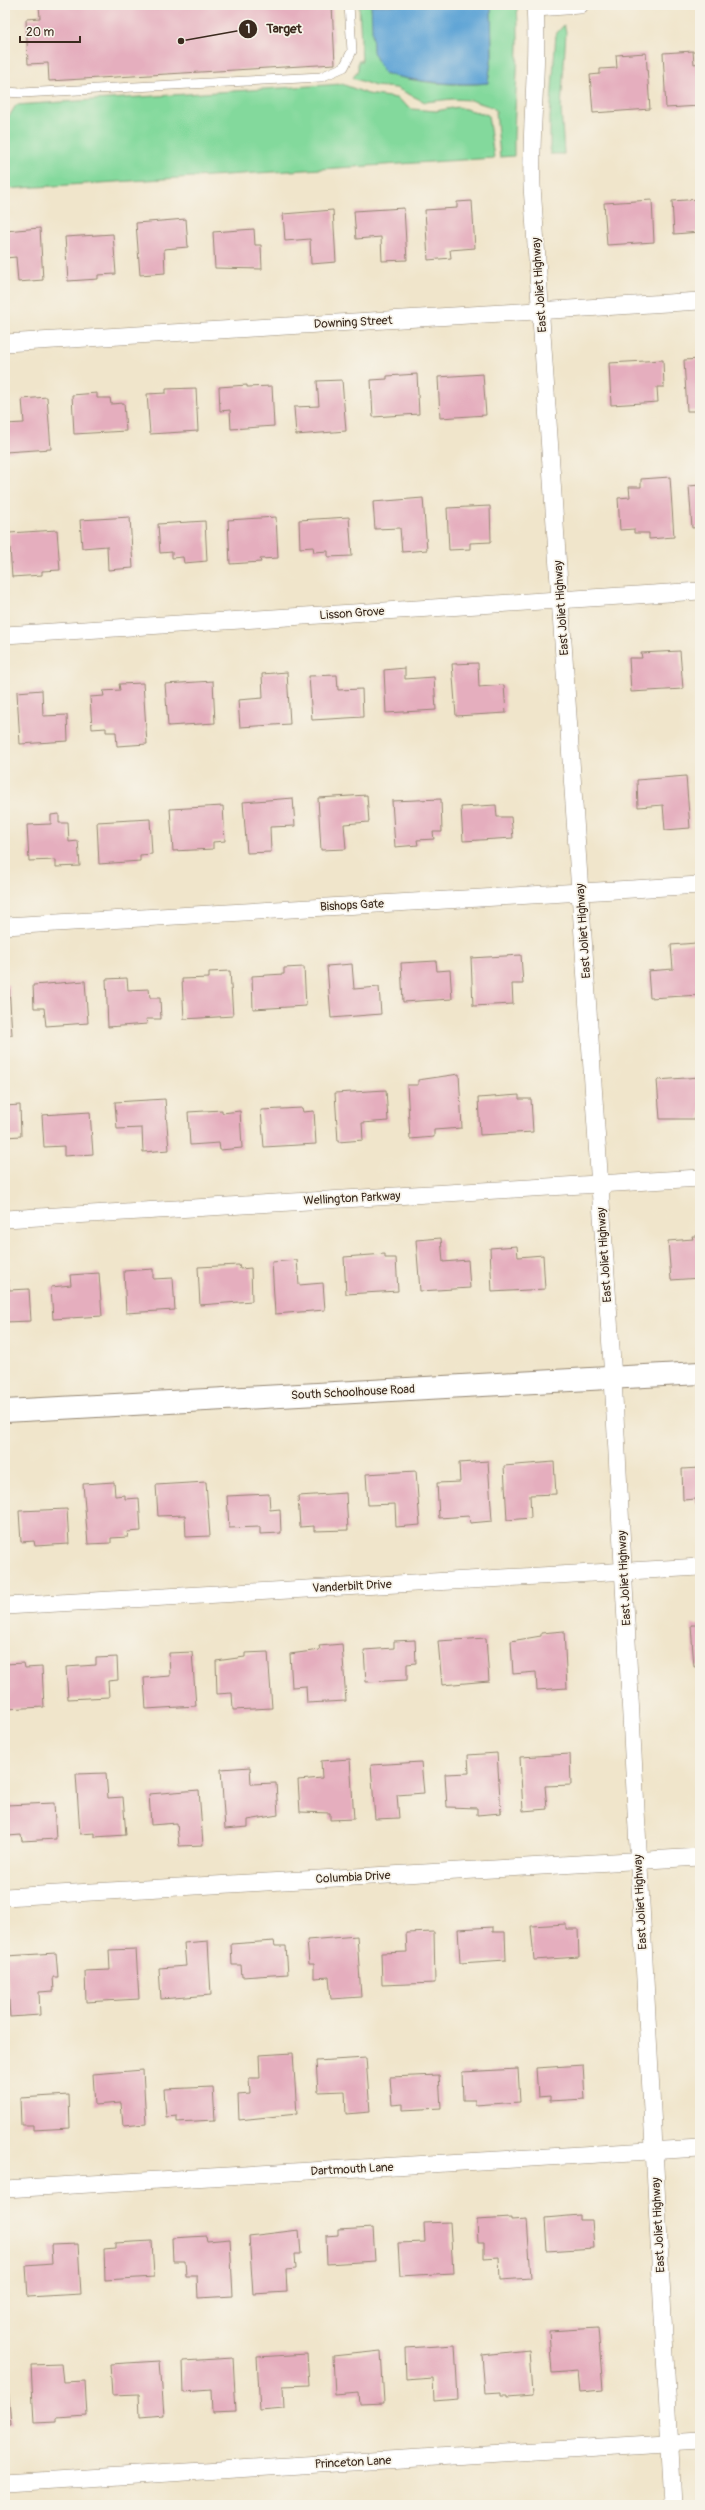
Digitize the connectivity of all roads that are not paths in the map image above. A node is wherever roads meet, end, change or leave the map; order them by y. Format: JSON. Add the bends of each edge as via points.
{"nodes":[{"id":1,"x":349,"y":5,"type":"edge"},
{"id":2,"x":580,"y":5,"type":"edge"},
{"id":3,"x":536,"y":7,"type":"edge"},
{"id":4,"x":5,"y":92,"type":"edge"},
{"id":5,"x":700,"y":301,"type":"edge"},
{"id":6,"x":541,"y":311,"type":"junction"},
{"id":7,"x":5,"y":343,"type":"edge"},
{"id":8,"x":700,"y":591,"type":"edge"},
{"id":9,"x":561,"y":600,"type":"junction"},
{"id":10,"x":5,"y":635,"type":"edge"},
{"id":11,"x":700,"y":885,"type":"edge"},
{"id":12,"x":580,"y":892,"type":"junction"},
{"id":13,"x":5,"y":926,"type":"edge"},
{"id":14,"x":700,"y":1178,"type":"edge"},
{"id":15,"x":600,"y":1184,"type":"junction"},
{"id":16,"x":5,"y":1219,"type":"edge"},
{"id":17,"x":700,"y":1373,"type":"edge"},
{"id":18,"x":613,"y":1378,"type":"junction"},
{"id":19,"x":5,"y":1411,"type":"edge"},
{"id":20,"x":700,"y":1567,"type":"edge"},
{"id":21,"x":624,"y":1570,"type":"junction"},
{"id":22,"x":5,"y":1606,"type":"edge"},
{"id":23,"x":700,"y":1857,"type":"edge"},
{"id":24,"x":638,"y":1861,"type":"junction"},
{"id":25,"x":5,"y":1897,"type":"edge"},
{"id":26,"x":700,"y":2148,"type":"edge"},
{"id":27,"x":654,"y":2151,"type":"junction"},
{"id":28,"x":5,"y":2189,"type":"edge"},
{"id":29,"x":700,"y":2441,"type":"edge"},
{"id":30,"x":670,"y":2443,"type":"junction"},
{"id":31,"x":5,"y":2483,"type":"edge"},
{"id":32,"x":673,"y":2505,"type":"edge"}],
"edges":[{"from":1,"to":4,"type":"lane","via":[[352,51],[344,67],[321,77]]},
{"from":2,"to":3,"type":"street"},
{"from":3,"to":6,"type":"street","name":"East Joliet Highway","via":[[536,79],[531,151]]},
{"from":5,"to":6,"type":"street","name":"Downing Street"},
{"from":6,"to":7,"type":"street","name":"Downing Street"},
{"from":6,"to":9,"type":"street","name":"East Joliet Highway"},
{"from":8,"to":9,"type":"street","name":"Lisson Grove"},
{"from":9,"to":10,"type":"street","name":"Lisson Grove"},
{"from":9,"to":12,"type":"street","name":"East Joliet Highway"},
{"from":11,"to":12,"type":"street","name":"Bishops Gate"},
{"from":12,"to":13,"type":"street","name":"Bishops Gate"},
{"from":12,"to":15,"type":"street","name":"East Joliet Highway"},
{"from":14,"to":15,"type":"street","name":"Wellington Parkway"},
{"from":15,"to":16,"type":"street","name":"Wellington Parkway"},
{"from":15,"to":18,"type":"street","name":"East Joliet Highway"},
{"from":17,"to":18,"type":"street","name":"South Schoolhouse Road"},
{"from":18,"to":19,"type":"street","name":"South Schoolhouse Road"},
{"from":18,"to":21,"type":"street","name":"East Joliet Highway"},
{"from":20,"to":21,"type":"street","name":"Vanderbilt Drive"},
{"from":21,"to":22,"type":"street","name":"Vanderbilt Drive"},
{"from":21,"to":24,"type":"street","name":"East Joliet Highway"},
{"from":23,"to":24,"type":"street","name":"Columbia Drive"},
{"from":24,"to":25,"type":"street","name":"Columbia Drive"},
{"from":24,"to":27,"type":"street","name":"East Joliet Highway"},
{"from":26,"to":27,"type":"street","name":"Dartmouth Lane"},
{"from":27,"to":28,"type":"street","name":"Dartmouth Lane"},
{"from":27,"to":30,"type":"street","name":"East Joliet Highway"},
{"from":29,"to":30,"type":"street","name":"Princeton Lane"},
{"from":30,"to":31,"type":"street","name":"Princeton Lane"},
{"from":30,"to":32,"type":"street","name":"East Joliet Highway"}]}
